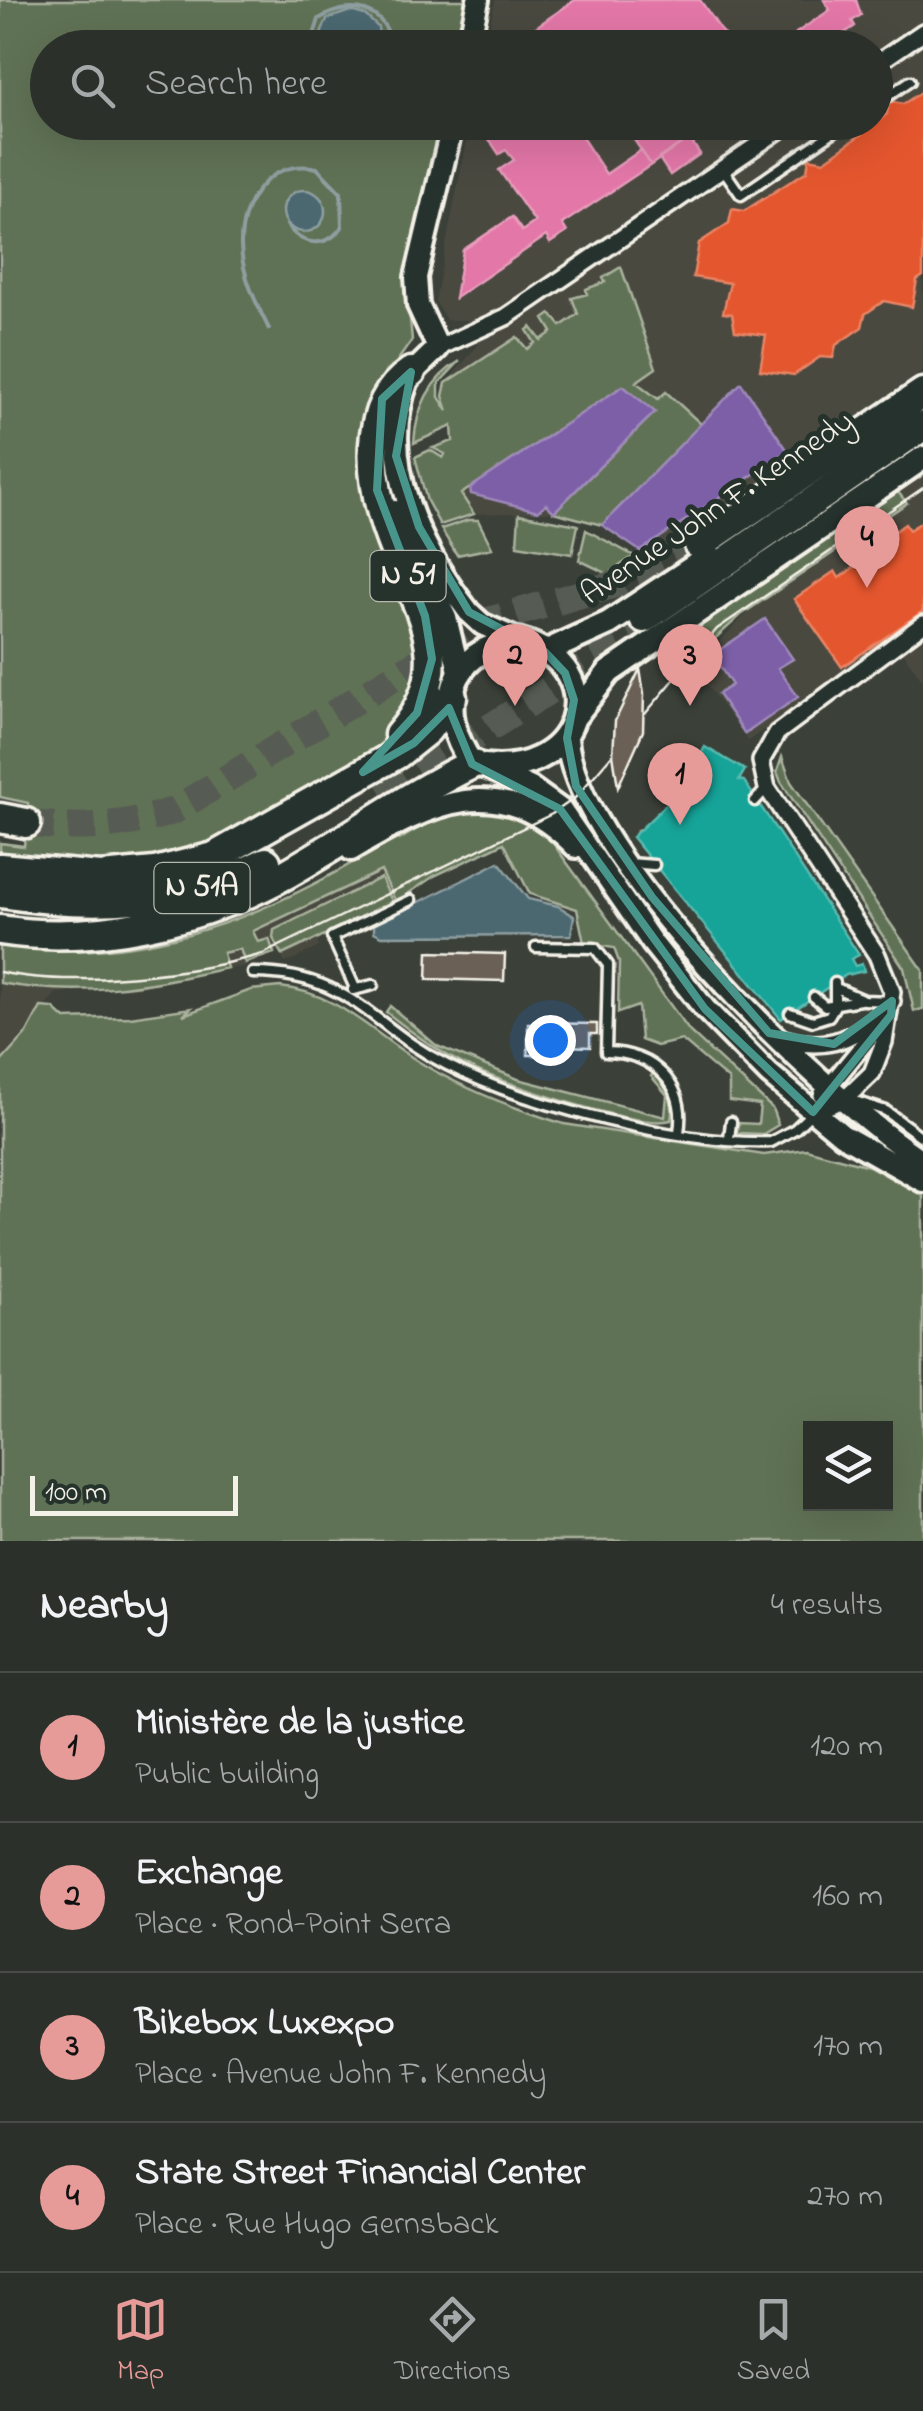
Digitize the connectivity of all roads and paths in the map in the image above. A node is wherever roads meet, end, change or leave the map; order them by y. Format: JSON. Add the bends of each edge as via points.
{"nodes":[{"id":1,"x":478,"y":0,"type":"edge"},
{"id":2,"x":472,"y":30,"type":"edge"},
{"id":3,"x":923,"y":32,"type":"edge"},
{"id":4,"x":893,"y":52,"type":"edge"},
{"id":5,"x":910,"y":81,"type":"dead end"},
{"id":6,"x":893,"y":92,"type":"edge"},
{"id":7,"x":449,"y":140,"type":"edge"},
{"id":8,"x":765,"y":140,"type":"edge"},
{"id":9,"x":822,"y":140,"type":"edge"},
{"id":10,"x":723,"y":169,"type":"junction"},
{"id":11,"x":438,"y":348,"type":"junction"},
{"id":12,"x":411,"y":372,"type":"junction"},
{"id":13,"x":923,"y":393,"type":"edge"},
{"id":14,"x":923,"y":414,"type":"edge"},
{"id":15,"x":923,"y":426,"type":"edge"},
{"id":16,"x":923,"y":444,"type":"edge"},
{"id":17,"x":923,"y":458,"type":"edge"},
{"id":18,"x":699,"y":545,"type":"tunnel mouth"},
{"id":19,"x":923,"y":624,"type":"edge"},
{"id":20,"x":518,"y":640,"type":"junction"},
{"id":21,"x":546,"y":652,"type":"junction"},
{"id":22,"x":456,"y":684,"type":"junction"},
{"id":23,"x":571,"y":727,"type":"junction"},
{"id":24,"x":477,"y":765,"type":"junction"},
{"id":25,"x":375,"y":784,"type":"junction"},
{"id":26,"x":768,"y":788,"type":"junction"},
{"id":27,"x":755,"y":800,"type":"dead end"},
{"id":28,"x":628,"y":863,"type":"junction"},
{"id":29,"x":654,"y":865,"type":"dead end"},
{"id":30,"x":289,"y":872,"type":"junction"},
{"id":31,"x":601,"y":874,"type":"junction"},
{"id":32,"x":2,"y":875,"type":"edge"},
{"id":33,"x":411,"y":900,"type":"dead end"},
{"id":34,"x":0,"y":909,"type":"edge"},
{"id":35,"x":154,"y":920,"type":"junction"},
{"id":36,"x":0,"y":930,"type":"edge"},
{"id":37,"x":536,"y":948,"type":"dead end"},
{"id":38,"x":253,"y":972,"type":"dead end"},
{"id":39,"x":373,"y":984,"type":"dead end"},
{"id":40,"x":352,"y":991,"type":"junction"},
{"id":41,"x":814,"y":997,"type":"dead end"},
{"id":42,"x":864,"y":1000,"type":"junction"},
{"id":43,"x":835,"y":1006,"type":"junction"},
{"id":44,"x":891,"y":1008,"type":"junction"},
{"id":45,"x":790,"y":1013,"type":"dead end"},
{"id":46,"x":768,"y":1033,"type":"junction"},
{"id":47,"x":828,"y":1084,"type":"junction"},
{"id":48,"x":845,"y":1099,"type":"junction"},
{"id":49,"x":813,"y":1112,"type":"junction"},
{"id":50,"x":731,"y":1122,"type":"dead end"},
{"id":51,"x":679,"y":1132,"type":"junction"},
{"id":52,"x":923,"y":1138,"type":"edge"},
{"id":53,"x":729,"y":1139,"type":"junction"},
{"id":54,"x":923,"y":1161,"type":"edge"},
{"id":55,"x":923,"y":1181,"type":"edge"}],
"edges":[{"from":1,"to":2,"type":"main road"},
{"from":3,"to":4,"type":"street"},
{"from":5,"to":6,"type":"lane"},
{"from":7,"to":11,"type":"main road","via":[[416,277],[418,304]]},
{"from":8,"to":10,"type":"street"},
{"from":9,"to":10,"type":"lane","via":[[741,195]]},
{"from":10,"to":11,"type":"street","via":[[506,317]]},
{"from":11,"to":12,"type":"main road"},
{"from":12,"to":20,"type":"main road","via":[[396,434],[410,507],[469,612]]},
{"from":12,"to":22,"type":"main road","via":[[386,423],[389,489],[446,618]]},
{"from":12,"to":25,"type":"highway","number":"N 51","via":[[382,399],[376,474],[390,538],[425,616],[432,659],[417,712]]},
{"from":13,"to":18,"type":"highway"},
{"from":14,"to":21,"type":"main road","name":"Avenue John F. Kennedy","via":[[608,623]]},
{"from":15,"to":16,"type":"highway","via":[[647,622]]},
{"from":17,"to":23,"type":"main road","via":[[609,672]]},
{"from":19,"to":26,"type":"street","via":[[767,743],[760,768]]},
{"from":20,"to":21,"type":"main road"},
{"from":20,"to":22,"type":"main road","number":"N 51","via":[[482,648]]},
{"from":21,"to":23,"type":"main road","via":[[571,685]]},
{"from":22,"to":24,"type":"main road","via":[[459,740]]},
{"from":22,"to":25,"type":"highway","number":"N 51"},
{"from":23,"to":24,"type":"main road","via":[[538,759]]},
{"from":23,"to":28,"type":"main road","via":[[576,786]]},
{"from":24,"to":30,"type":"highway"},
{"from":24,"to":31,"type":"main road","via":[[531,788],[560,810],[592,850]]},
{"from":25,"to":32,"type":"highway","number":"N 51","via":[[186,866],[101,877]]},
{"from":26,"to":27,"type":"lane"},
{"from":26,"to":44,"type":"street","via":[[889,978]]},
{"from":28,"to":29,"type":"lane"},
{"from":28,"to":46,"type":"main road"},
{"from":30,"to":31,"type":"main road","via":[[338,858],[436,806],[487,799],[544,819]]},
{"from":30,"to":35,"type":"highway","via":[[236,898]]},
{"from":31,"to":49,"type":"main road","via":[[705,1009]]},
{"from":33,"to":40,"type":"lane","via":[[332,937]]},
{"from":34,"to":35,"type":"highway","via":[[64,919]]},
{"from":35,"to":36,"type":"highway","via":[[74,935]]},
{"from":37,"to":51,"type":"lane","via":[[595,948],[602,954],[608,965],[606,1052],[650,1060],[668,1078],[678,1098]]},
{"from":38,"to":40,"type":"lane"},
{"from":39,"to":40,"type":"lane"},
{"from":40,"to":51,"type":"lane","via":[[444,1064],[605,1118]]},
{"from":41,"to":43,"type":"lane"},
{"from":42,"to":43,"type":"lane"},
{"from":42,"to":43,"type":"lane","via":[[835,986]]},
{"from":42,"to":44,"type":"lane"},
{"from":43,"to":45,"type":"lane","via":[[813,1021]]},
{"from":44,"to":46,"type":"street","via":[[834,1044],[800,1044]]},
{"from":44,"to":47,"type":"street"},
{"from":44,"to":48,"type":"street","via":[[872,1073]]},
{"from":46,"to":47,"type":"main road"},
{"from":47,"to":48,"type":"main road"},
{"from":47,"to":49,"type":"street"},
{"from":48,"to":49,"type":"street"},
{"from":48,"to":52,"type":"lane","via":[[886,1111]]},
{"from":48,"to":54,"type":"main road"},
{"from":49,"to":53,"type":"lane","via":[[771,1142]]},
{"from":49,"to":55,"type":"main road"},
{"from":50,"to":53,"type":"lane"},
{"from":51,"to":53,"type":"lane"}]}
